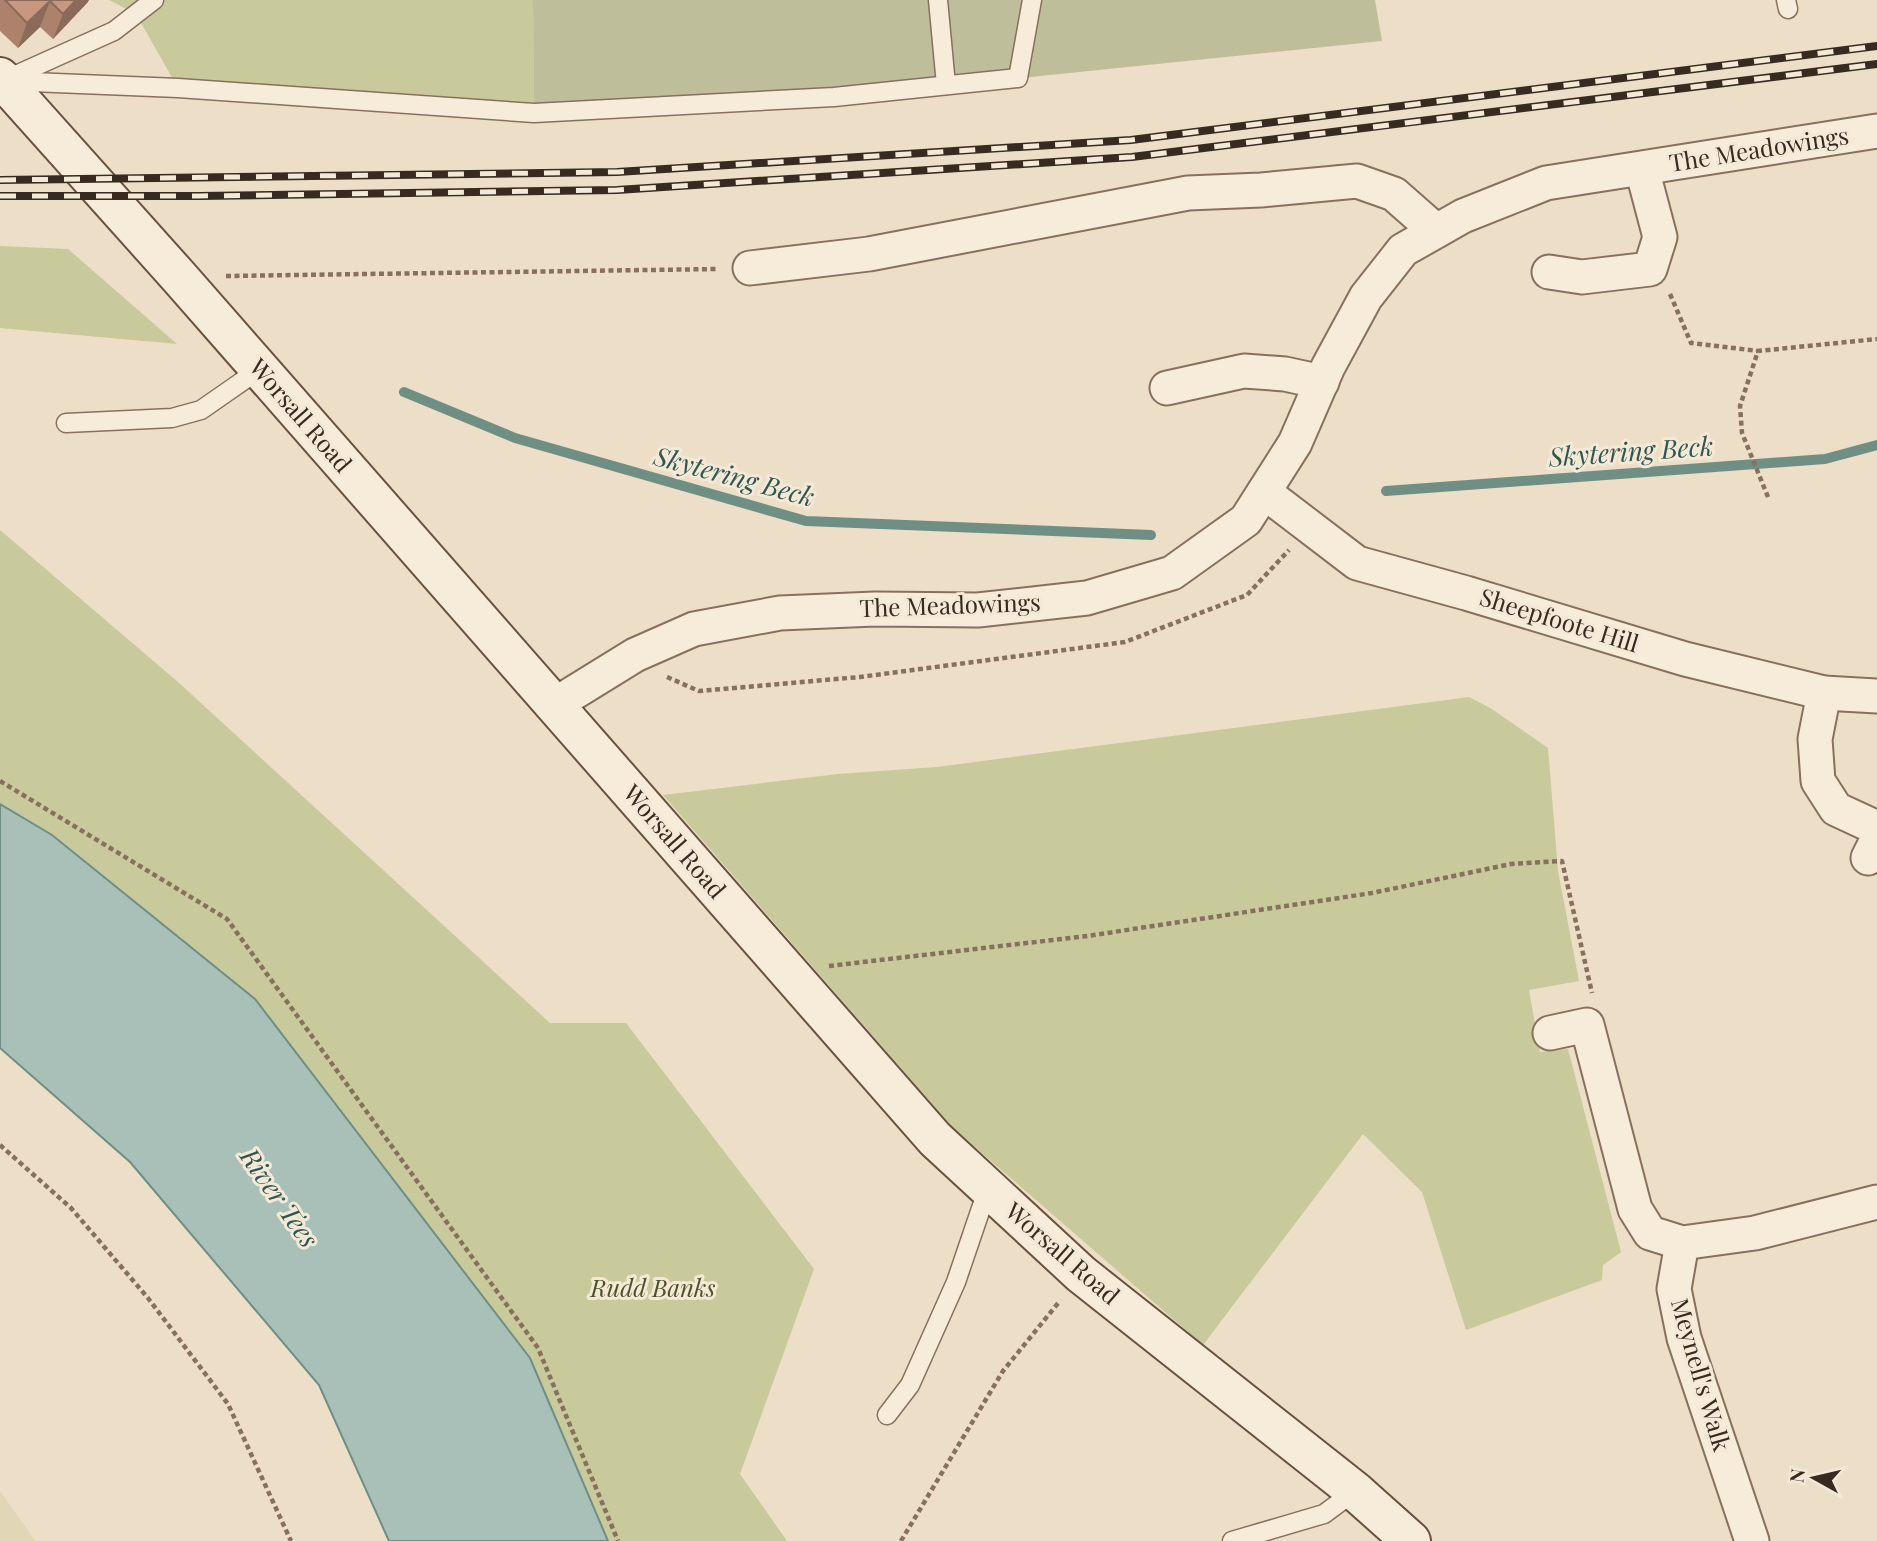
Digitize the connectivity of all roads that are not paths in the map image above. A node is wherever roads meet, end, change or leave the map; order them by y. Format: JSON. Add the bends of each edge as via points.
{"nodes":[{"id":1,"x":154,"y":0,"type":"edge"},
{"id":2,"x":938,"y":0,"type":"edge"},
{"id":3,"x":1032,"y":0,"type":"edge"},
{"id":4,"x":2,"y":79,"type":"edge"},
{"id":5,"x":946,"y":85,"type":"junction"},
{"id":6,"x":1877,"y":131,"type":"edge"},
{"id":7,"x":1642,"y":169,"type":"junction"},
{"id":8,"x":1437,"y":231,"type":"junction"},
{"id":9,"x":750,"y":268,"type":"road end"},
{"id":10,"x":1549,"y":272,"type":"dead end"},
{"id":11,"x":260,"y":369,"type":"junction"},
{"id":12,"x":1322,"y":382,"type":"junction"},
{"id":13,"x":1167,"y":388,"type":"dead end"},
{"id":14,"x":66,"y":423,"type":"dead end"},
{"id":15,"x":1264,"y":492,"type":"junction"},
{"id":16,"x":1825,"y":693,"type":"junction"},
{"id":17,"x":1877,"y":696,"type":"edge"},
{"id":18,"x":554,"y":705,"type":"junction"},
{"id":19,"x":1874,"y":842,"type":"edge"},
{"id":20,"x":1550,"y":1033,"type":"dead end"},
{"id":21,"x":988,"y":1188,"type":"junction"},
{"id":22,"x":1877,"y":1202,"type":"edge"},
{"id":23,"x":1682,"y":1243,"type":"junction"},
{"id":24,"x":887,"y":1415,"type":"dead end"},
{"id":25,"x":1355,"y":1491,"type":"junction"},
{"id":26,"x":1232,"y":1541,"type":"edge"},
{"id":27,"x":1411,"y":1541,"type":"edge"},
{"id":28,"x":1752,"y":1541,"type":"edge"}],
"edges":[{"from":1,"to":4,"type":"lane","via":[[114,31]]},
{"from":2,"to":5,"type":"lane"},
{"from":3,"to":5,"type":"lane","via":[[1018,78]]},
{"from":4,"to":5,"type":"lane","via":[[534,113],[834,97]]},
{"from":4,"to":11,"type":"main road","name":"Worsall Road"},
{"from":6,"to":7,"type":"street","name":"The Meadowings"},
{"from":7,"to":8,"type":"street","name":"The Meadowings","via":[[1546,183]]},
{"from":7,"to":10,"type":"street","name":"The Meadowings","via":[[1660,237],[1650,269],[1582,277]]},
{"from":8,"to":9,"type":"street","via":[[1394,194],[1357,181],[1188,193],[869,254]]},
{"from":8,"to":12,"type":"street","name":"The Meadowings","via":[[1403,250],[1366,297]]},
{"from":11,"to":14,"type":"lane","via":[[201,410],[172,418]]},
{"from":11,"to":18,"type":"main road","name":"Worsall Road"},
{"from":12,"to":13,"type":"street","via":[[1244,371]]},
{"from":12,"to":15,"type":"street","name":"The Meadowings","via":[[1295,443]]},
{"from":15,"to":16,"type":"street","name":"Sheepfoote Hill","via":[[1357,564],[1685,659]]},
{"from":15,"to":18,"type":"street","name":"The Meadowings","via":[[1245,520],[1172,573],[1087,598],[978,610],[780,613],[694,629],[631,657]]},
{"from":16,"to":17,"type":"street","name":"Sheepfoote Hill"},
{"from":16,"to":19,"type":"street","via":[[1815,739],[1818,781],[1836,809]]},
{"from":18,"to":21,"type":"main road","name":"Worsall Road","via":[[934,1139]]},
{"from":20,"to":23,"type":"street","via":[[1587,1025],[1635,1209],[1650,1233]]},
{"from":21,"to":24,"type":"lane","via":[[956,1282],[910,1385]]},
{"from":21,"to":25,"type":"main road","name":"Worsall Road","via":[[1082,1274]]},
{"from":22,"to":23,"type":"street","via":[[1755,1233]]},
{"from":23,"to":28,"type":"street","name":"Meynell's Walk","via":[[1674,1289],[1684,1338]]},
{"from":25,"to":26,"type":"lane","via":[[1324,1514]]},
{"from":25,"to":27,"type":"main road","name":"Worsall Road"}]}
